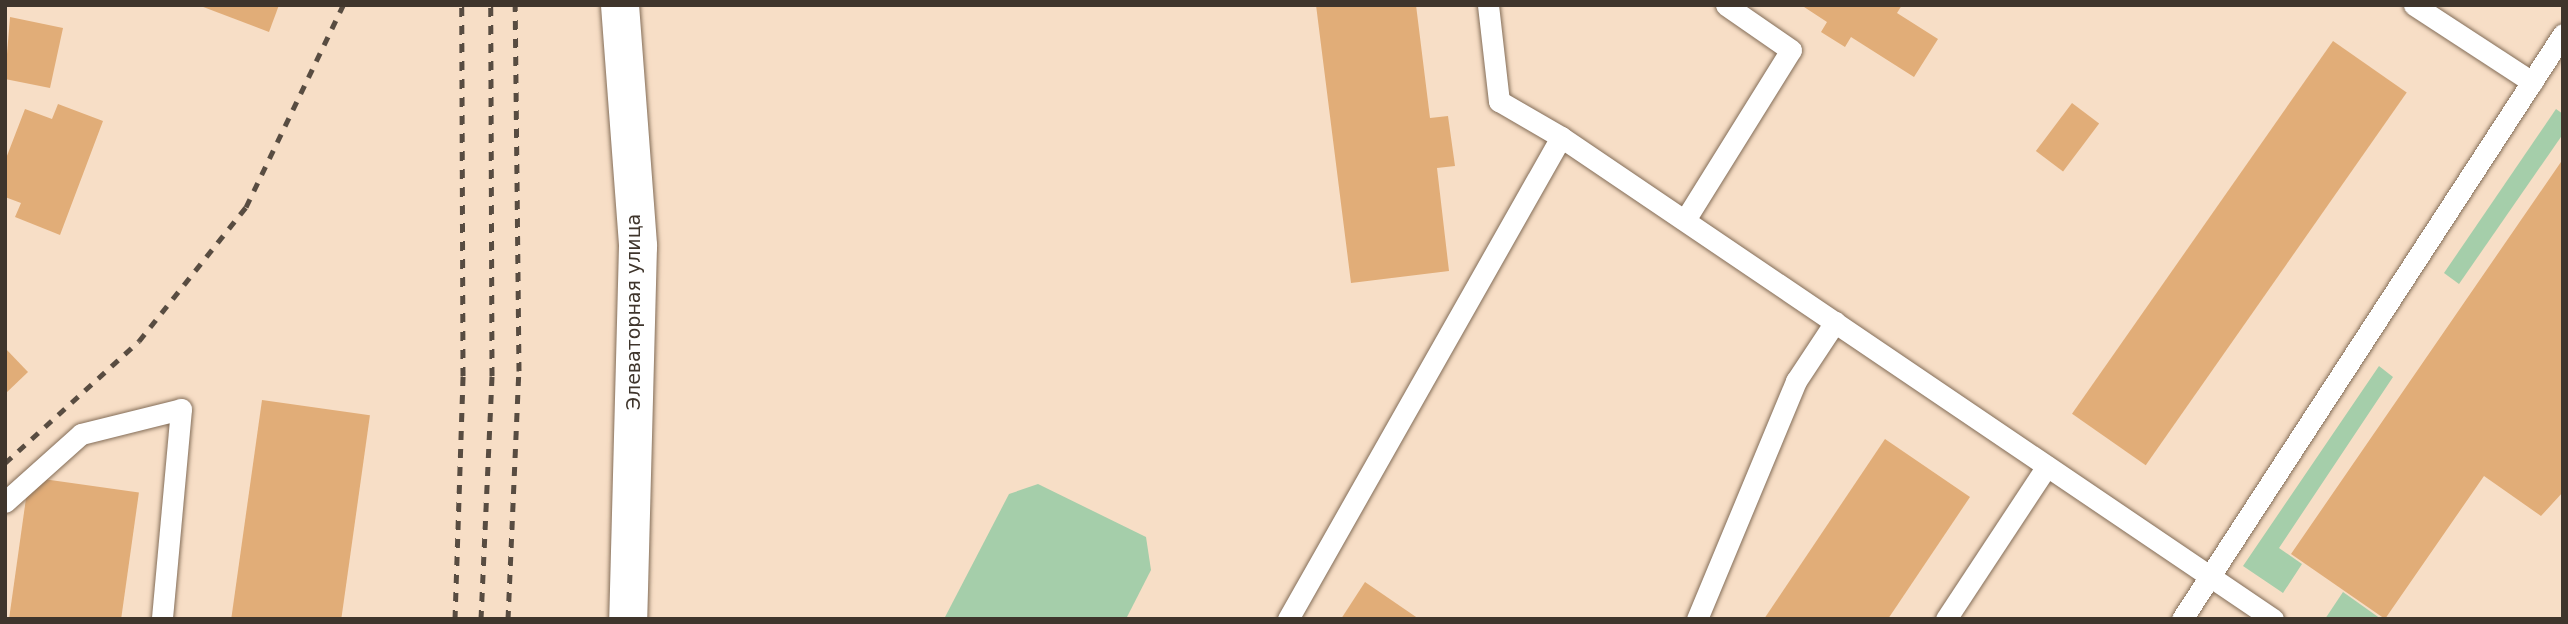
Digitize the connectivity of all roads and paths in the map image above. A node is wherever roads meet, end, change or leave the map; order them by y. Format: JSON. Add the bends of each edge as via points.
{"nodes":[{"id":1,"x":620,"y":5,"type":"edge"},
{"id":2,"x":1488,"y":5,"type":"edge"},
{"id":3,"x":1726,"y":5,"type":"edge"},
{"id":4,"x":2414,"y":5,"type":"edge"},
{"id":5,"x":2563,"y":34,"type":"edge"},
{"id":6,"x":2532,"y":82,"type":"junction"},
{"id":7,"x":1561,"y":137,"type":"junction"},
{"id":8,"x":1685,"y":219,"type":"junction"},
{"id":9,"x":1835,"y":322,"type":"junction"},
{"id":10,"x":2047,"y":466,"type":"junction"},
{"id":11,"x":5,"y":502,"type":"edge"},
{"id":12,"x":2211,"y":577,"type":"junction"},
{"id":13,"x":162,"y":619,"type":"edge"},
{"id":14,"x":628,"y":619,"type":"edge"},
{"id":15,"x":1289,"y":619,"type":"edge"},
{"id":16,"x":1697,"y":619,"type":"edge"},
{"id":17,"x":1946,"y":619,"type":"edge"},
{"id":18,"x":2182,"y":619,"type":"edge"},
{"id":19,"x":2273,"y":619,"type":"edge"}],
"edges":[{"from":1,"to":14,"type":"street","name":"Элеваторная улица","via":[[638,246]]},
{"from":2,"to":7,"type":"lane","via":[[1499,101]]},
{"from":3,"to":8,"type":"lane","via":[[1791,50]]},
{"from":4,"to":6,"type":"lane"},
{"from":5,"to":6,"type":"lane"},
{"from":6,"to":12,"type":"lane"},
{"from":7,"to":8,"type":"lane"},
{"from":7,"to":15,"type":"lane"},
{"from":8,"to":9,"type":"lane"},
{"from":9,"to":10,"type":"lane"},
{"from":9,"to":16,"type":"lane","via":[[1796,381]]},
{"from":10,"to":12,"type":"lane"},
{"from":10,"to":17,"type":"lane"},
{"from":11,"to":13,"type":"lane","via":[[82,434],[181,409]]},
{"from":12,"to":18,"type":"lane"},
{"from":12,"to":19,"type":"lane"}]}
